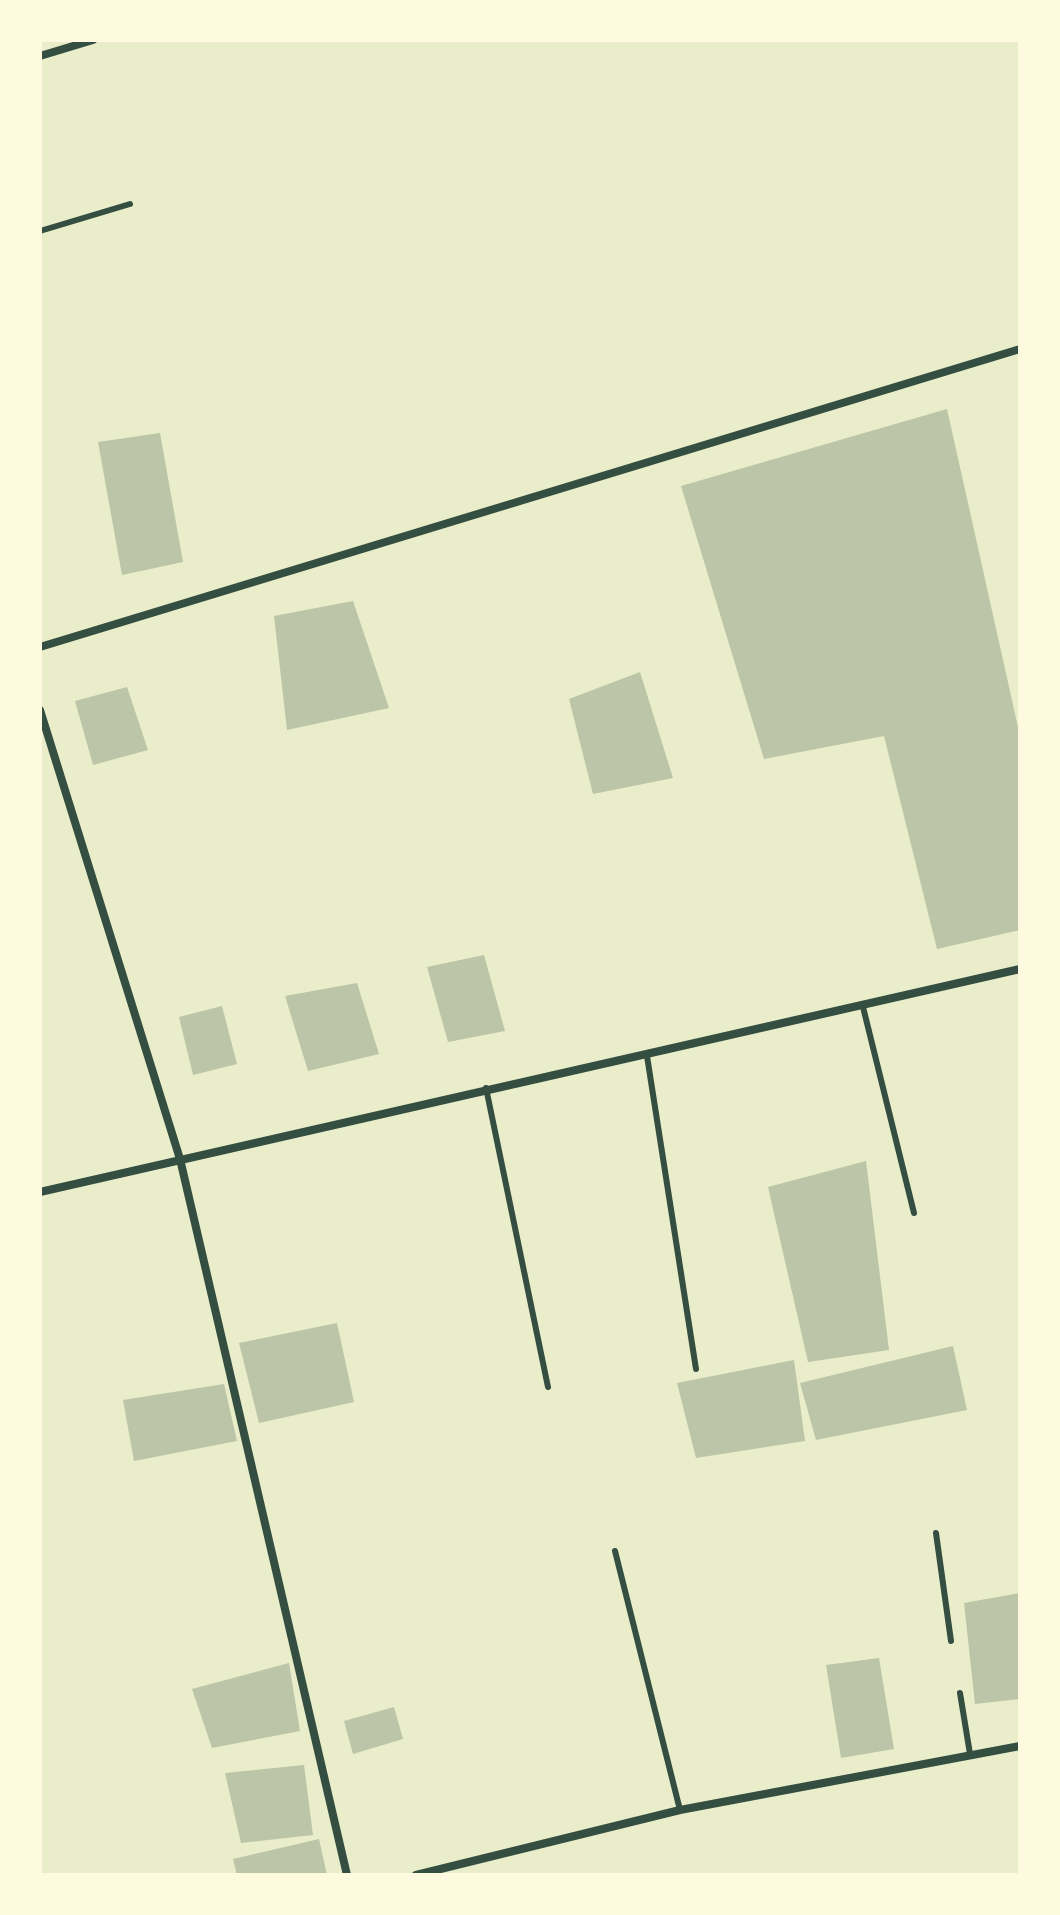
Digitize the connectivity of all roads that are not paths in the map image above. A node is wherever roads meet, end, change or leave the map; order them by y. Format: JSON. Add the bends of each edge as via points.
{"nodes":[{"id":1,"x":93,"y":40,"type":"edge"},
{"id":2,"x":40,"y":56,"type":"edge"},
{"id":3,"x":130,"y":204,"type":"dead end"},
{"id":4,"x":40,"y":231,"type":"edge"},
{"id":5,"x":1020,"y":349,"type":"edge"},
{"id":6,"x":40,"y":647,"type":"edge"},
{"id":7,"x":40,"y":710,"type":"edge"},
{"id":8,"x":1020,"y":969,"type":"edge"},
{"id":9,"x":863,"y":1007,"type":"junction"},
{"id":10,"x":647,"y":1056,"type":"junction"},
{"id":11,"x":486,"y":1088,"type":"junction"},
{"id":12,"x":180,"y":1159,"type":"junction"},
{"id":13,"x":40,"y":1192,"type":"edge"},
{"id":14,"x":914,"y":1213,"type":"dead end"},
{"id":15,"x":696,"y":1369,"type":"dead end"},
{"id":16,"x":548,"y":1387,"type":"dead end"},
{"id":17,"x":936,"y":1533,"type":"dead end"},
{"id":18,"x":615,"y":1551,"type":"dead end"},
{"id":19,"x":951,"y":1641,"type":"dead end"},
{"id":20,"x":960,"y":1693,"type":"dead end"},
{"id":21,"x":1020,"y":1746,"type":"edge"},
{"id":22,"x":970,"y":1754,"type":"junction"},
{"id":23,"x":680,"y":1810,"type":"junction"},
{"id":24,"x":347,"y":1875,"type":"edge"},
{"id":25,"x":416,"y":1875,"type":"edge"}],
"edges":[{"from":1,"to":2,"type":"street"},
{"from":3,"to":4,"type":"lane"},
{"from":5,"to":6,"type":"street"},
{"from":7,"to":12,"type":"street"},
{"from":8,"to":9,"type":"street"},
{"from":9,"to":10,"type":"street"},
{"from":9,"to":14,"type":"lane"},
{"from":10,"to":11,"type":"street"},
{"from":10,"to":15,"type":"lane"},
{"from":11,"to":12,"type":"street"},
{"from":11,"to":16,"type":"lane"},
{"from":12,"to":13,"type":"street"},
{"from":12,"to":24,"type":"street"},
{"from":17,"to":19,"type":"lane"},
{"from":18,"to":23,"type":"lane"},
{"from":20,"to":22,"type":"lane"},
{"from":21,"to":22,"type":"street"},
{"from":22,"to":23,"type":"street"},
{"from":23,"to":25,"type":"street"}]}
